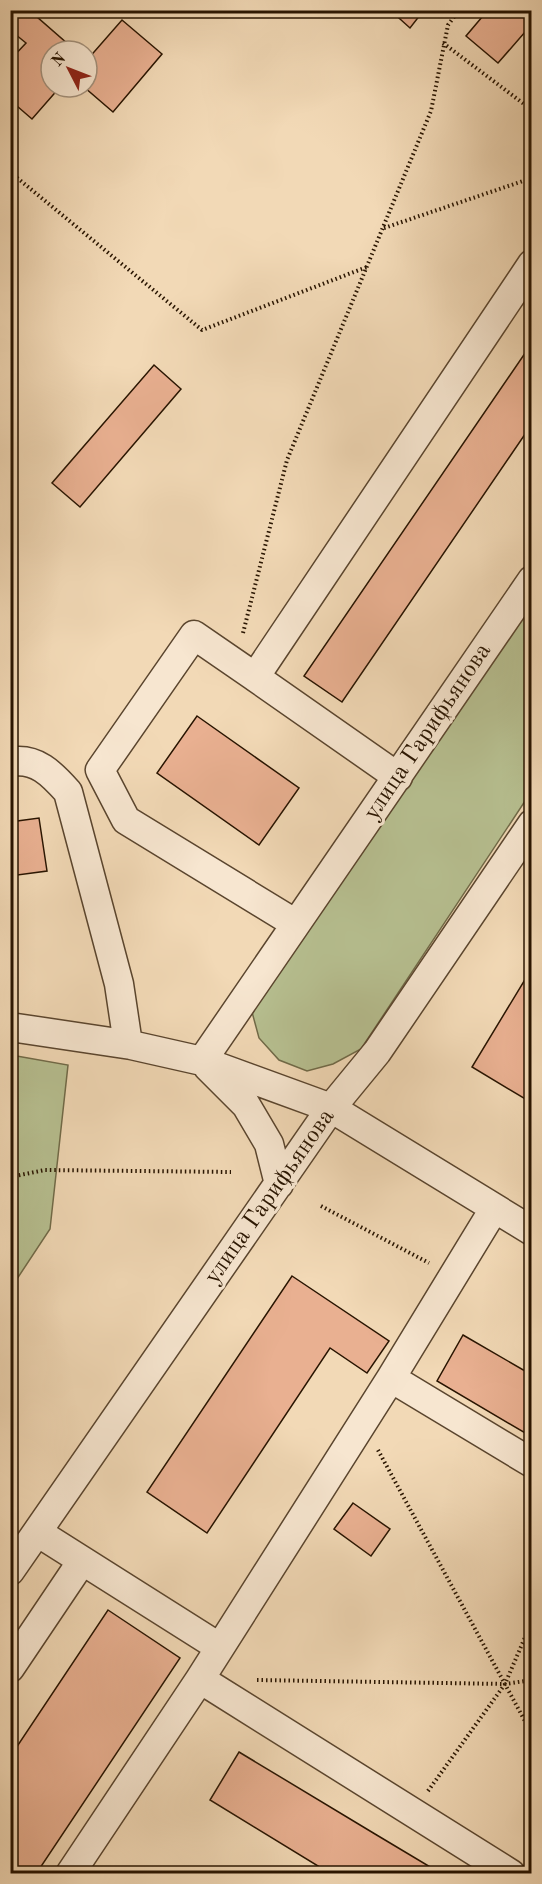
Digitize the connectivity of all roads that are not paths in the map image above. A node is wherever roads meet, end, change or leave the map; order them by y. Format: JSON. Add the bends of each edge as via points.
{"nodes":[{"id":1,"x":531,"y":264,"type":"edge"},
{"id":2,"x":531,"y":580,"type":"edge"},
{"id":3,"x":245,"y":671,"type":"junction"},
{"id":4,"x":10,"y":762,"type":"edge"},
{"id":5,"x":398,"y":777,"type":"junction"},
{"id":6,"x":531,"y":826,"type":"edge"},
{"id":7,"x":296,"y":924,"type":"junction"},
{"id":8,"x":10,"y":1027,"type":"edge"},
{"id":9,"x":128,"y":1044,"type":"junction"},
{"id":10,"x":202,"y":1061,"type":"junction"},
{"id":11,"x":331,"y":1108,"type":"junction"},
{"id":12,"x":279,"y":1184,"type":"junction"},
{"id":13,"x":494,"y":1209,"type":"junction"},
{"id":14,"x":531,"y":1231,"type":"edge"},
{"id":15,"x":391,"y":1378,"type":"junction"},
{"id":16,"x":531,"y":1463,"type":"edge"},
{"id":17,"x":37,"y":1532,"type":"junction"},
{"id":18,"x":82,"y":1561,"type":"junction"},
{"id":19,"x":10,"y":1571,"type":"edge"},
{"id":20,"x":219,"y":1647,"type":"junction"},
{"id":21,"x":10,"y":1668,"type":"edge"},
{"id":22,"x":200,"y":1679,"type":"junction"},
{"id":23,"x":70,"y":1874,"type":"edge"},
{"id":24,"x":511,"y":1874,"type":"edge"}],
"edges":[{"from":1,"to":3,"type":"street"},
{"from":2,"to":5,"type":"street","name":"улица Гарифьянова"},
{"from":3,"to":5,"type":"street"},
{"from":3,"to":7,"type":"street","via":[[194,635],[100,770],[126,820]]},
{"from":4,"to":9,"type":"street","via":[[23,759],[49,772],[68,792],[118,984]]},
{"from":5,"to":7,"type":"street","name":"улица Гарифьянова"},
{"from":6,"to":11,"type":"street","name":"улица Гарифьянова","via":[[377,1052]]},
{"from":7,"to":10,"type":"street","name":"улица Гарифьянова"},
{"from":8,"to":9,"type":"street"},
{"from":9,"to":10,"type":"street"},
{"from":10,"to":11,"type":"street"},
{"from":10,"to":12,"type":"street","via":[[246,1105],[269,1144]]},
{"from":11,"to":12,"type":"street","name":"улица Гарифьянова"},
{"from":11,"to":13,"type":"street"},
{"from":12,"to":17,"type":"street","name":"улица Гарифьянова"},
{"from":13,"to":14,"type":"street"},
{"from":13,"to":15,"type":"street"},
{"from":15,"to":16,"type":"street"},
{"from":15,"to":20,"type":"street"},
{"from":17,"to":18,"type":"street"},
{"from":17,"to":19,"type":"street","name":"улица Гарифьянова"},
{"from":18,"to":20,"type":"street"},
{"from":18,"to":21,"type":"street"},
{"from":20,"to":22,"type":"street"},
{"from":22,"to":23,"type":"street"},
{"from":22,"to":24,"type":"street"}]}
